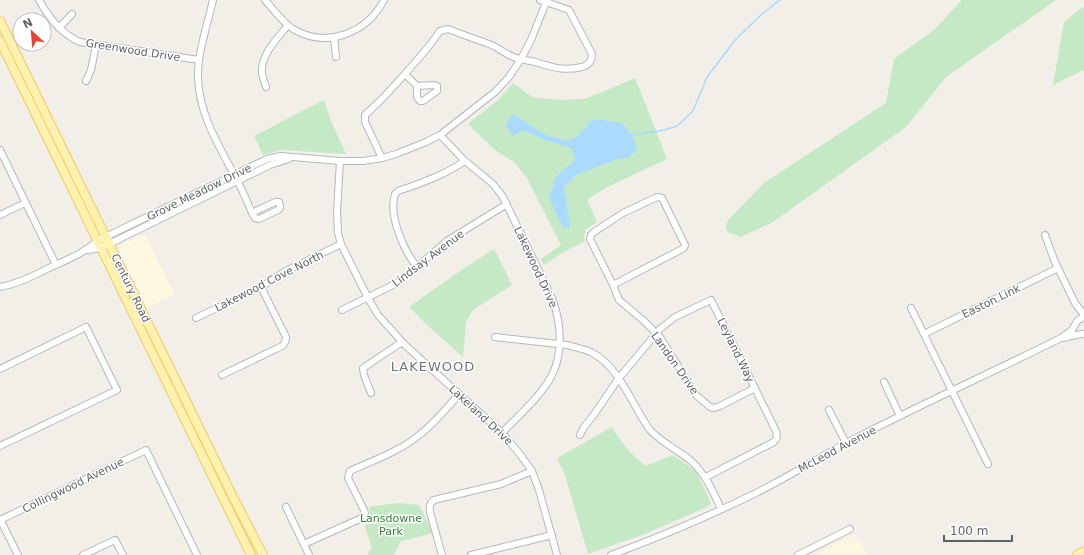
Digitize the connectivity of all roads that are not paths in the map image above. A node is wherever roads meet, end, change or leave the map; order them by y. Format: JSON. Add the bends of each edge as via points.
{"nodes":[{"id":1,"x":39,"y":0,"type":"edge"},
{"id":2,"x":213,"y":0,"type":"edge"},
{"id":3,"x":265,"y":0,"type":"edge"},
{"id":4,"x":384,"y":0,"type":"edge"},
{"id":5,"x":545,"y":1,"type":"edge"},
{"id":6,"x":72,"y":14,"type":"dead end"},
{"id":7,"x":0,"y":21,"type":"edge"},
{"id":8,"x":288,"y":25,"type":"junction"},
{"id":9,"x":58,"y":28,"type":"junction"},
{"id":10,"x":334,"y":37,"type":"junction"},
{"id":11,"x":0,"y":41,"type":"edge"},
{"id":12,"x":96,"y":45,"type":"junction"},
{"id":13,"x":336,"y":57,"type":"dead end"},
{"id":14,"x":521,"y":59,"type":"junction"},
{"id":15,"x":198,"y":60,"type":"junction"},
{"id":16,"x":405,"y":74,"type":"junction"},
{"id":17,"x":86,"y":81,"type":"dead end"},
{"id":18,"x":417,"y":86,"type":"dead end"},
{"id":19,"x":266,"y":87,"type":"dead end"},
{"id":20,"x":440,"y":135,"type":"junction"},
{"id":21,"x":0,"y":150,"type":"edge"},
{"id":22,"x":294,"y":158,"type":"junction"},
{"id":23,"x":382,"y":158,"type":"junction"},
{"id":24,"x":340,"y":161,"type":"junction"},
{"id":25,"x":465,"y":161,"type":"junction"},
{"id":26,"x":234,"y":174,"type":"junction"},
{"id":27,"x":238,"y":181,"type":"junction"},
{"id":28,"x":25,"y":203,"type":"junction"},
{"id":29,"x":507,"y":204,"type":"junction"},
{"id":30,"x":252,"y":213,"type":"dead end"},
{"id":31,"x":0,"y":215,"type":"edge"},
{"id":32,"x":1045,"y":235,"type":"dead end"},
{"id":33,"x":107,"y":240,"type":"junction"},
{"id":34,"x":99,"y":244,"type":"junction"},
{"id":35,"x":341,"y":244,"type":"junction"},
{"id":36,"x":56,"y":265,"type":"junction"},
{"id":37,"x":417,"y":267,"type":"junction"},
{"id":38,"x":1058,"y":268,"type":"junction"},
{"id":39,"x":613,"y":286,"type":"junction"},
{"id":40,"x":0,"y":287,"type":"edge"},
{"id":41,"x":262,"y":287,"type":"junction"},
{"id":42,"x":368,"y":298,"type":"junction"},
{"id":43,"x":1075,"y":303,"type":"junction"},
{"id":44,"x":911,"y":308,"type":"dead end"},
{"id":45,"x":342,"y":310,"type":"dead end"},
{"id":46,"x":1084,"y":316,"type":"edge"},
{"id":47,"x":196,"y":318,"type":"dead end"},
{"id":48,"x":1077,"y":322,"type":"junction"},
{"id":49,"x":656,"y":333,"type":"junction"},
{"id":50,"x":924,"y":334,"type":"junction"},
{"id":51,"x":1084,"y":334,"type":"edge"},
{"id":52,"x":495,"y":337,"type":"dead end"},
{"id":53,"x":1061,"y":338,"type":"junction"},
{"id":54,"x":402,"y":342,"type":"junction"},
{"id":55,"x":559,"y":344,"type":"junction"},
{"id":56,"x":0,"y":369,"type":"edge"},
{"id":57,"x":222,"y":375,"type":"dead end"},
{"id":58,"x":619,"y":378,"type":"junction"},
{"id":59,"x":884,"y":382,"type":"dead end"},
{"id":60,"x":755,"y":388,"type":"junction"},
{"id":61,"x":952,"y":390,"type":"junction"},
{"id":62,"x":371,"y":393,"type":"dead end"},
{"id":63,"x":459,"y":394,"type":"junction"},
{"id":64,"x":829,"y":410,"type":"dead end"},
{"id":65,"x":900,"y":416,"type":"junction"},
{"id":66,"x":502,"y":433,"type":"junction"},
{"id":67,"x":580,"y":435,"type":"dead end"},
{"id":68,"x":846,"y":444,"type":"junction"},
{"id":69,"x":0,"y":446,"type":"edge"},
{"id":70,"x":988,"y":464,"type":"dead end"},
{"id":71,"x":532,"y":471,"type":"junction"},
{"id":72,"x":706,"y":477,"type":"junction"},
{"id":73,"x":286,"y":507,"type":"dead end"},
{"id":74,"x":721,"y":509,"type":"junction"},
{"id":75,"x":0,"y":520,"type":"edge"},
{"id":76,"x":850,"y":529,"type":"dead end"},
{"id":77,"x":552,"y":535,"type":"junction"},
{"id":78,"x":304,"y":544,"type":"junction"},
{"id":79,"x":1084,"y":551,"type":"edge"},
{"id":80,"x":18,"y":555,"type":"edge"},
{"id":81,"x":83,"y":555,"type":"edge"},
{"id":82,"x":123,"y":555,"type":"edge"},
{"id":83,"x":197,"y":555,"type":"edge"},
{"id":84,"x":251,"y":555,"type":"edge"},
{"id":85,"x":263,"y":555,"type":"edge"},
{"id":86,"x":309,"y":555,"type":"edge"},
{"id":87,"x":442,"y":555,"type":"edge"},
{"id":88,"x":472,"y":555,"type":"edge"},
{"id":89,"x":557,"y":555,"type":"edge"},
{"id":90,"x":611,"y":555,"type":"edge"},
{"id":91,"x":798,"y":555,"type":"edge"},
{"id":92,"x":1077,"y":555,"type":"edge"}],
"edges":[{"from":1,"to":9,"type":"street","name":"Greenwood Drive"},
{"from":2,"to":15,"type":"street"},
{"from":3,"to":8,"type":"street"},
{"from":4,"to":10,"type":"street","via":[[366,24],[350,33]]},
{"from":5,"to":14,"type":"street","name":"Grove Meadow Drive","via":[[537,27]]},
{"from":5,"to":14,"type":"street","via":[[569,10],[592,54],[591,61],[586,66],[559,69]]},
{"from":6,"to":9,"type":"street"},
{"from":7,"to":33,"type":"main road","name":"Century Road"},
{"from":8,"to":10,"type":"street","via":[[308,35]]},
{"from":8,"to":19,"type":"street","via":[[265,56],[262,76]]},
{"from":9,"to":12,"type":"street","name":"Greenwood Drive","via":[[75,40]]},
{"from":10,"to":13,"type":"street"},
{"from":11,"to":34,"type":"main road","name":"Century Road"},
{"from":12,"to":15,"type":"street","name":"Greenwood Drive"},
{"from":12,"to":17,"type":"street"},
{"from":14,"to":16,"type":"street","via":[[492,45],[445,29],[438,33]]},
{"from":14,"to":20,"type":"street","name":"Grove Meadow Drive","via":[[495,92]]},
{"from":15,"to":26,"type":"street","via":[[199,95],[204,112]]},
{"from":16,"to":18,"type":"street"},
{"from":16,"to":23,"type":"street","via":[[365,115],[365,122]]},
{"from":20,"to":23,"type":"street","name":"Grove Meadow Drive"},
{"from":20,"to":25,"type":"street","name":"Lakewood Drive"},
{"from":21,"to":28,"type":"street"},
{"from":22,"to":24,"type":"street","name":"Grove Meadow Drive"},
{"from":22,"to":26,"type":"street","name":"Grove Meadow Drive","via":[[281,156],[267,159]]},
{"from":22,"to":27,"type":"street","name":"Grove Meadow Drive","via":[[270,165]]},
{"from":23,"to":24,"type":"street","name":"Grove Meadow Drive"},
{"from":24,"to":35,"type":"street","name":"Lakeland Drive","via":[[337,212]]},
{"from":25,"to":29,"type":"street","name":"Lakewood Drive","via":[[498,189]]},
{"from":25,"to":37,"type":"street","via":[[437,177],[395,194],[397,227],[410,258]]},
{"from":26,"to":27,"type":"street"},
{"from":26,"to":33,"type":"street","name":"Grove Meadow Drive"},
{"from":27,"to":30,"type":"street"},
{"from":27,"to":33,"type":"street","name":"Grove Meadow Drive"},
{"from":28,"to":31,"type":"street"},
{"from":28,"to":36,"type":"street"},
{"from":29,"to":37,"type":"street","name":"Lindsay Avenue","via":[[447,241]]},
{"from":29,"to":55,"type":"street","name":"Lakewood Drive","via":[[557,310]]},
{"from":32,"to":38,"type":"street"},
{"from":33,"to":34,"type":"street"},
{"from":33,"to":85,"type":"main road","name":"Century Road"},
{"from":34,"to":36,"type":"street"},
{"from":34,"to":84,"type":"main road","name":"Century Road"},
{"from":35,"to":41,"type":"street","name":"Lakewood Cove North","via":[[284,272]]},
{"from":35,"to":42,"type":"street","name":"Lakeland Drive"},
{"from":36,"to":40,"type":"street","via":[[25,280]]},
{"from":37,"to":42,"type":"street","name":"Lindsay Avenue"},
{"from":38,"to":43,"type":"street"},
{"from":38,"to":50,"type":"street","name":"Easton Link"},
{"from":39,"to":39,"type":"street","name":"Landon Drive","via":[[684,248],[685,245],[662,198],[656,198],[623,213],[590,235]]},
{"from":39,"to":49,"type":"street","name":"Landon Drive","via":[[619,300]]},
{"from":41,"to":47,"type":"street","name":"Lakewood Cove North"},
{"from":41,"to":57,"type":"street","via":[[286,340],[282,346]]},
{"from":42,"to":45,"type":"street","name":"Lindsay Avenue"},
{"from":42,"to":54,"type":"street","name":"Lakeland Drive","via":[[378,315]]},
{"from":43,"to":46,"type":"street"},
{"from":43,"to":48,"type":"street"},
{"from":44,"to":50,"type":"street"},
{"from":46,"to":48,"type":"street","name":"McLeod Avenue"},
{"from":48,"to":51,"type":"street","name":"McLeod Avenue","via":[[1077,328]]},
{"from":48,"to":53,"type":"street","name":"McLeod Avenue","via":[[1072,330]]},
{"from":49,"to":58,"type":"street","name":"Leyland Way"},
{"from":49,"to":60,"type":"street","name":"Landon Drive","via":[[696,395],[710,407],[720,406]]},
{"from":49,"to":60,"type":"street","name":"Leyland Way","via":[[674,317],[711,300]]},
{"from":50,"to":61,"type":"street"},
{"from":51,"to":53,"type":"street","name":"McLeod Avenue"},
{"from":52,"to":55,"type":"street"},
{"from":53,"to":61,"type":"street","name":"McLeod Avenue"},
{"from":54,"to":62,"type":"street","via":[[363,368]]},
{"from":54,"to":63,"type":"street","name":"Lakeland Drive"},
{"from":55,"to":58,"type":"street","via":[[590,352]]},
{"from":55,"to":66,"type":"street","name":"Lakewood Drive","via":[[556,366],[551,376],[542,390]]},
{"from":56,"to":69,"type":"street","via":[[86,328],[117,390]]},
{"from":58,"to":67,"type":"street","name":"Leyland Way"},
{"from":58,"to":72,"type":"street","via":[[657,438],[689,459]]},
{"from":59,"to":65,"type":"street"},
{"from":60,"to":72,"type":"street","name":"Leyland Way","via":[[777,438]]},
{"from":61,"to":65,"type":"street","name":"McLeod Avenue"},
{"from":61,"to":70,"type":"street"},
{"from":63,"to":66,"type":"street","name":"Lakeland Drive"},
{"from":63,"to":78,"type":"street","via":[[418,436],[350,472],[348,478],[364,510],[364,517]]},
{"from":64,"to":68,"type":"street"},
{"from":65,"to":68,"type":"street","name":"McLeod Avenue"},
{"from":66,"to":71,"type":"street","name":"Lakeland Drive"},
{"from":68,"to":74,"type":"street","name":"McLeod Avenue"},
{"from":71,"to":77,"type":"street","name":"Lakeland Drive"},
{"from":71,"to":87,"type":"street","via":[[501,484],[434,500],[429,505],[430,512]]},
{"from":72,"to":74,"type":"street"},
{"from":73,"to":78,"type":"street"},
{"from":74,"to":90,"type":"street","name":"McLeod Avenue","via":[[645,543]]},
{"from":75,"to":80,"type":"street"},
{"from":75,"to":83,"type":"street","name":"Collingwood Avenue","via":[[146,450]]},
{"from":76,"to":91,"type":"street"},
{"from":77,"to":88,"type":"street"},
{"from":77,"to":89,"type":"street","name":"Lakeland Drive"},
{"from":78,"to":86,"type":"street"},
{"from":79,"to":92,"type":"main road"},
{"from":81,"to":82,"type":"street","via":[[115,540]]}]}
